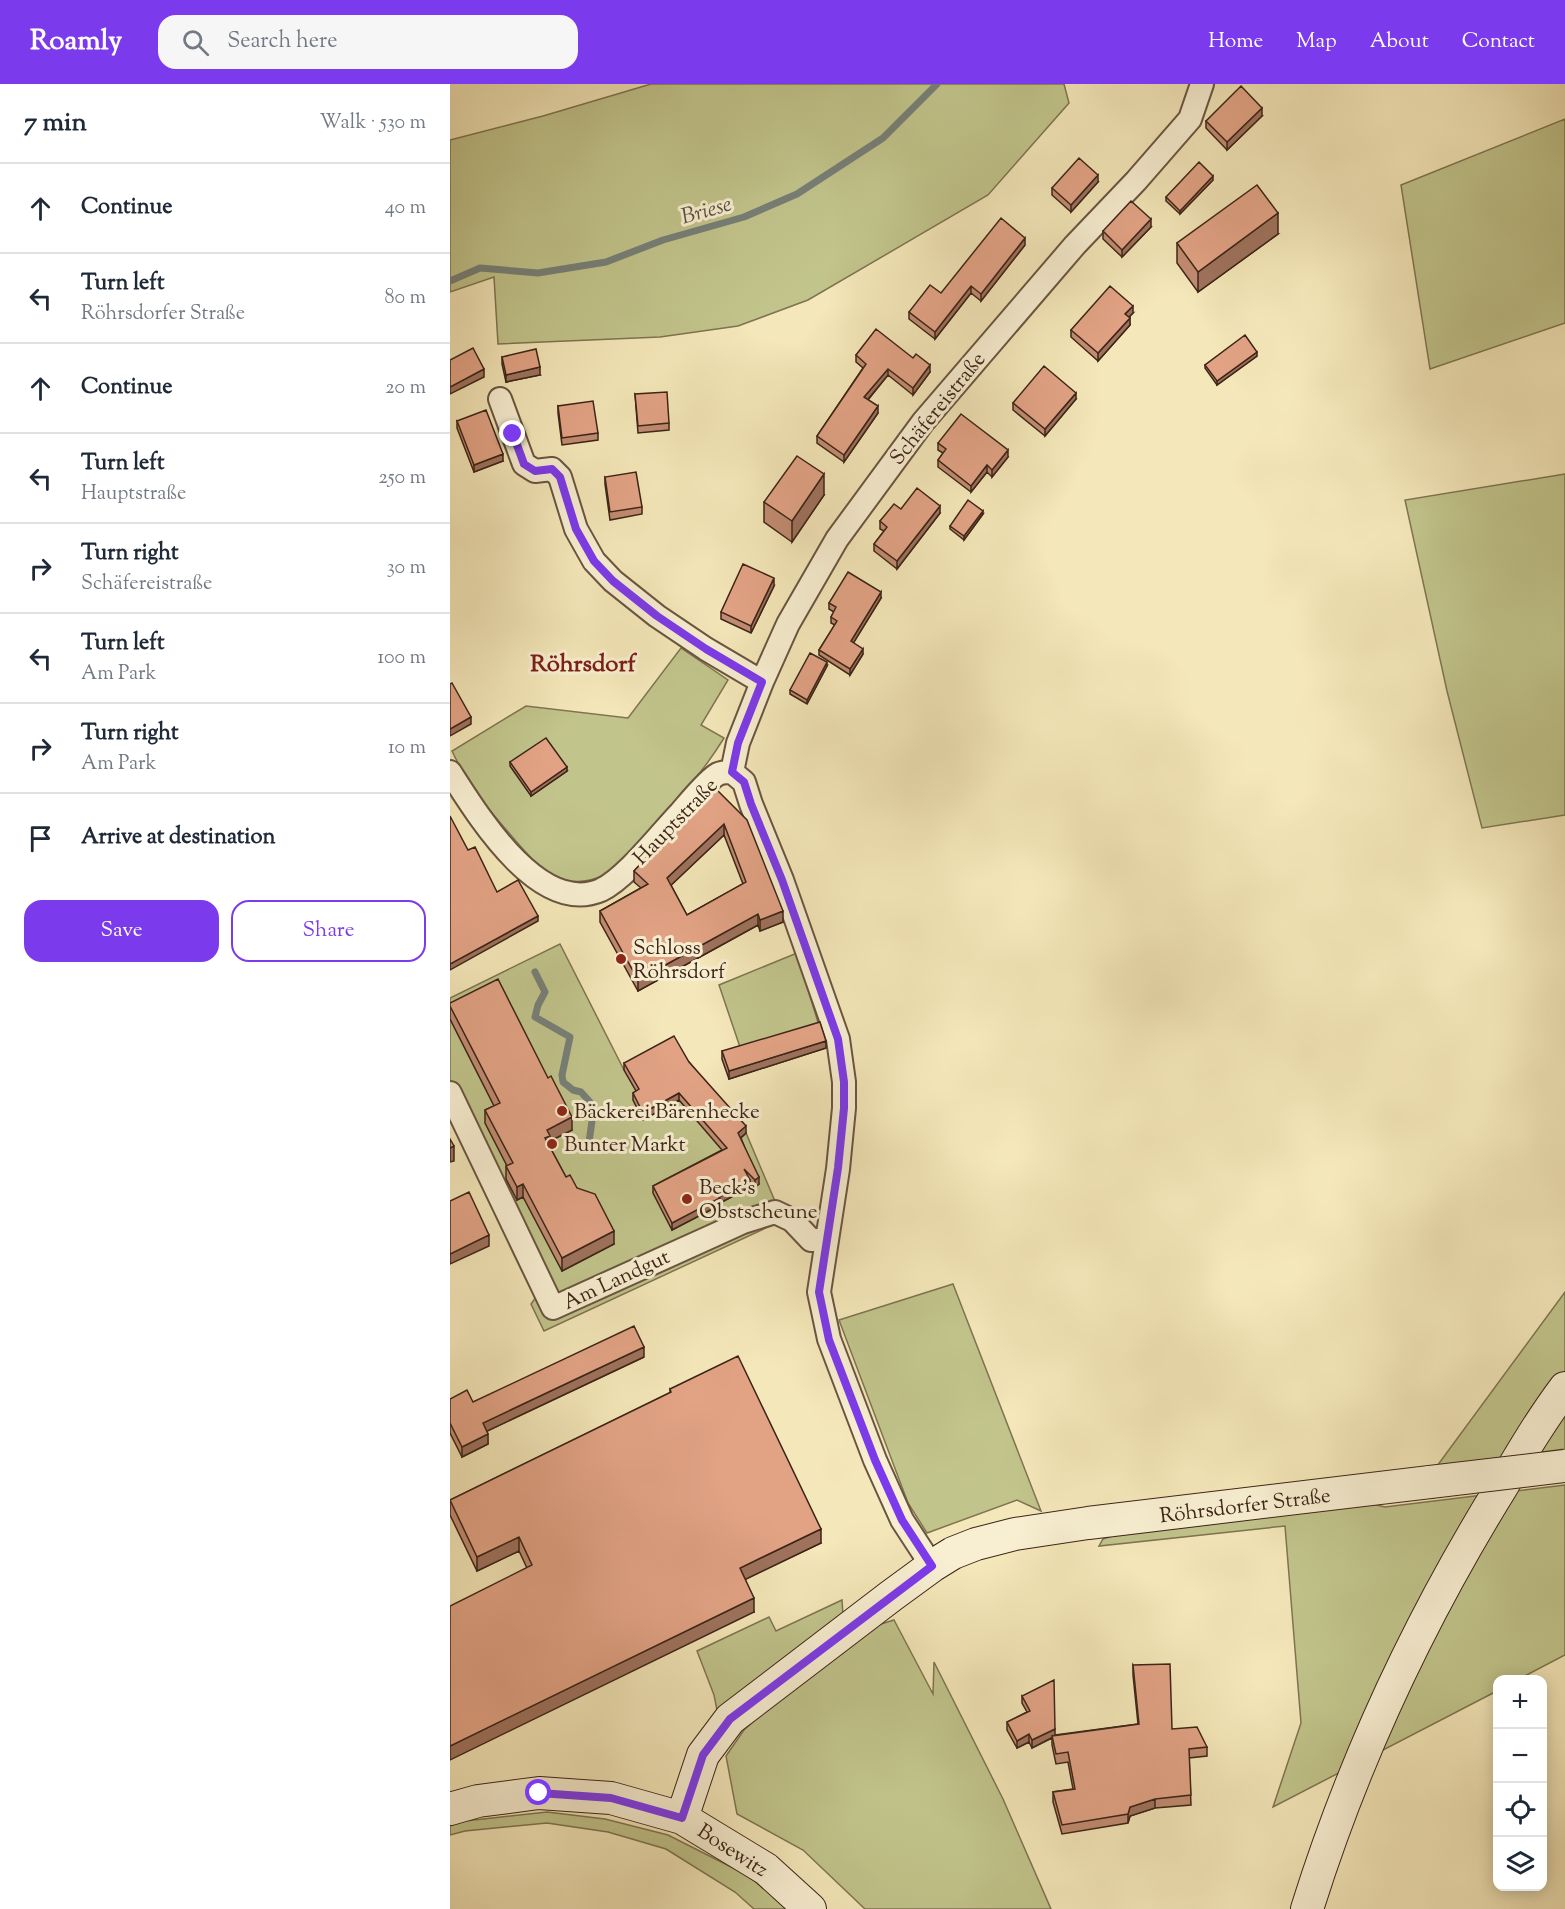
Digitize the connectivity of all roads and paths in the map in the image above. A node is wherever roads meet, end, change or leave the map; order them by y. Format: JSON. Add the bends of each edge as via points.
{"nodes":[{"id":1,"x":1202,"y":84,"type":"edge"},
{"id":2,"x":500,"y":399,"type":"dead end"},
{"id":3,"x":762,"y":682,"type":"junction"},
{"id":4,"x":450,"y":772,"type":"edge"},
{"id":5,"x":732,"y":772,"type":"junction"},
{"id":6,"x":450,"y":1093,"type":"edge"},
{"id":7,"x":827,"y":1240,"type":"junction"},
{"id":8,"x":1565,"y":1388,"type":"edge"},
{"id":9,"x":1565,"y":1466,"type":"edge"},
{"id":10,"x":932,"y":1566,"type":"junction"},
{"id":11,"x":450,"y":1809,"type":"edge"},
{"id":12,"x":682,"y":1818,"type":"junction"},
{"id":13,"x":810,"y":1909,"type":"edge"},
{"id":14,"x":1307,"y":1909,"type":"edge"}],
"edges":[{"from":1,"to":3,"type":"street","name":"Schäfereistraße","via":[[1190,119],[916,430],[837,539],[788,624]]},
{"from":2,"to":3,"type":"street","via":[[524,464],[535,471],[552,469],[560,477],[576,529],[600,568],[657,616]]},
{"from":3,"to":5,"type":"street","name":"Schäfereistraße","via":[[738,743]]},
{"from":4,"to":5,"type":"street","name":"Hauptstraße","via":[[490,831],[524,869],[563,892],[579,895],[602,890],[627,871],[706,785],[718,774]]},
{"from":5,"to":7,"type":"street","name":"Hauptstraße","via":[[744,782],[838,1039],[844,1108]]},
{"from":6,"to":7,"type":"street","name":"Am Landgut","via":[[553,1308],[727,1229],[775,1212],[792,1220],[811,1239]]},
{"from":7,"to":10,"type":"street","name":"Hauptstraße","via":[[819,1292],[829,1340],[899,1514]]},
{"from":8,"to":14,"type":"street","via":[[1469,1539],[1420,1632],[1367,1747]]},
{"from":9,"to":10,"type":"street","name":"Röhrsdorfer Straße","bridge":true,"via":[[1015,1534],[976,1544]]},
{"from":10,"to":12,"type":"street","name":"Röhrsdorfer Straße","via":[[730,1719],[703,1755]]},
{"from":11,"to":12,"type":"street","name":"Bosewitz","via":[[539,1793],[611,1798]]},
{"from":12,"to":13,"type":"street","name":"Bosewitz","via":[[766,1869]]}]}
